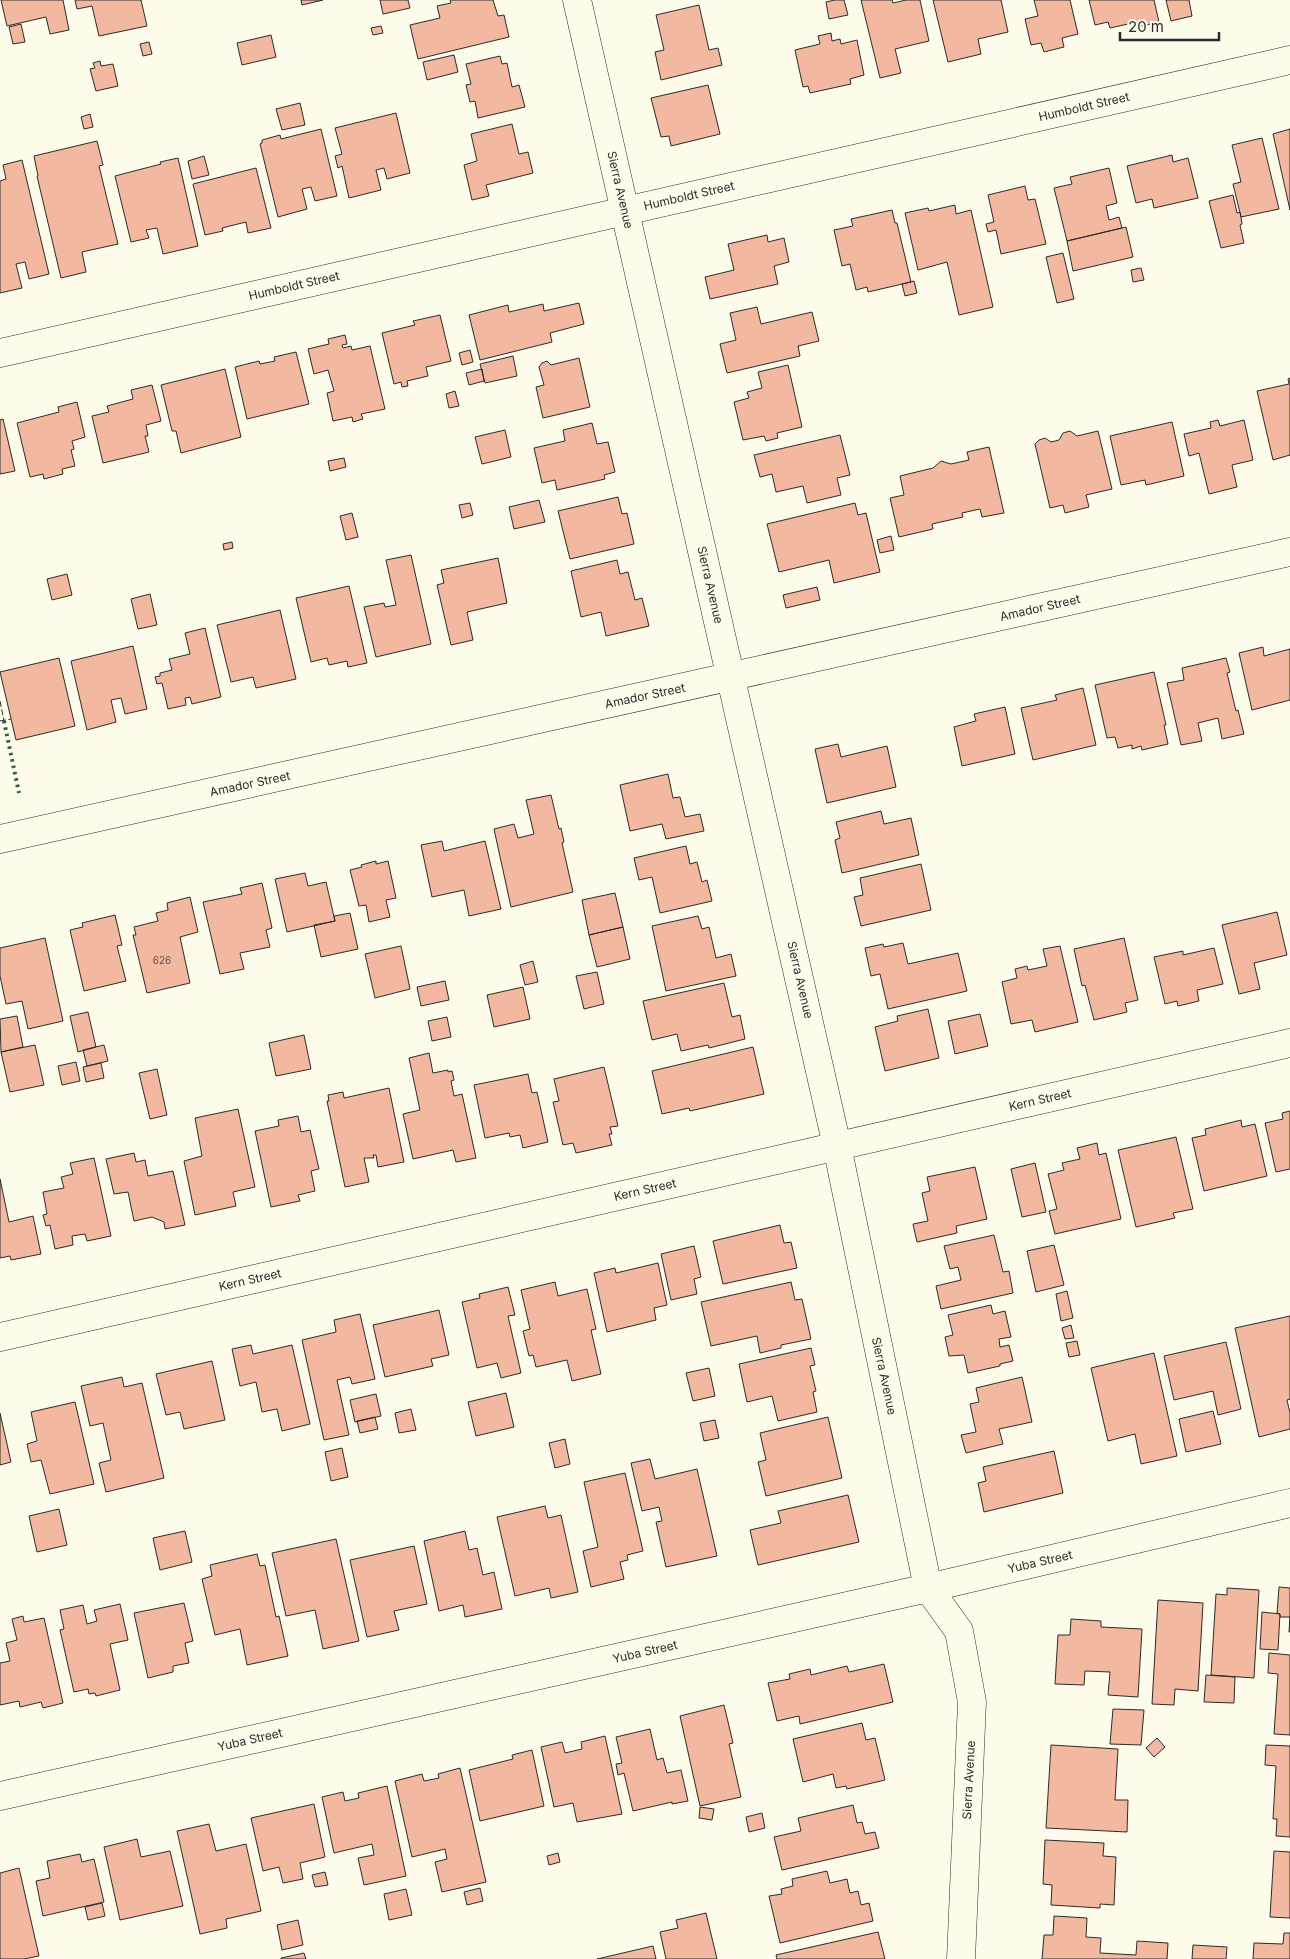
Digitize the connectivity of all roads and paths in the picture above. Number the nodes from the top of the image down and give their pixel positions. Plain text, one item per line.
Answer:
1 (577, 0) edge
2 (1290, 60) edge
3 (624, 211) junction
4 (0, 352) edge
5 (1290, 552) edge
6 (731, 677) junction
7 (0, 839) edge
8 (1290, 1043) edge
9 (837, 1146) junction
10 (0, 1337) edge
11 (1290, 1503) edge
12 (928, 1588) junction
13 (0, 1796) edge
14 (961, 1959) edge

1 - 3 street, Sierra Avenue
2 - 3 street, Humboldt Street
3 - 4 street, Humboldt Street
3 - 6 street, Sierra Avenue
5 - 6 street, Amador Street
6 - 7 street, Amador Street
6 - 9 street, Sierra Avenue
8 - 9 street, Kern Street
9 - 10 street, Kern Street
9 - 12 street, Sierra Avenue
11 - 12 street, Yuba Street
12 - 13 street, Yuba Street
12 - 14 street, Sierra Avenue

